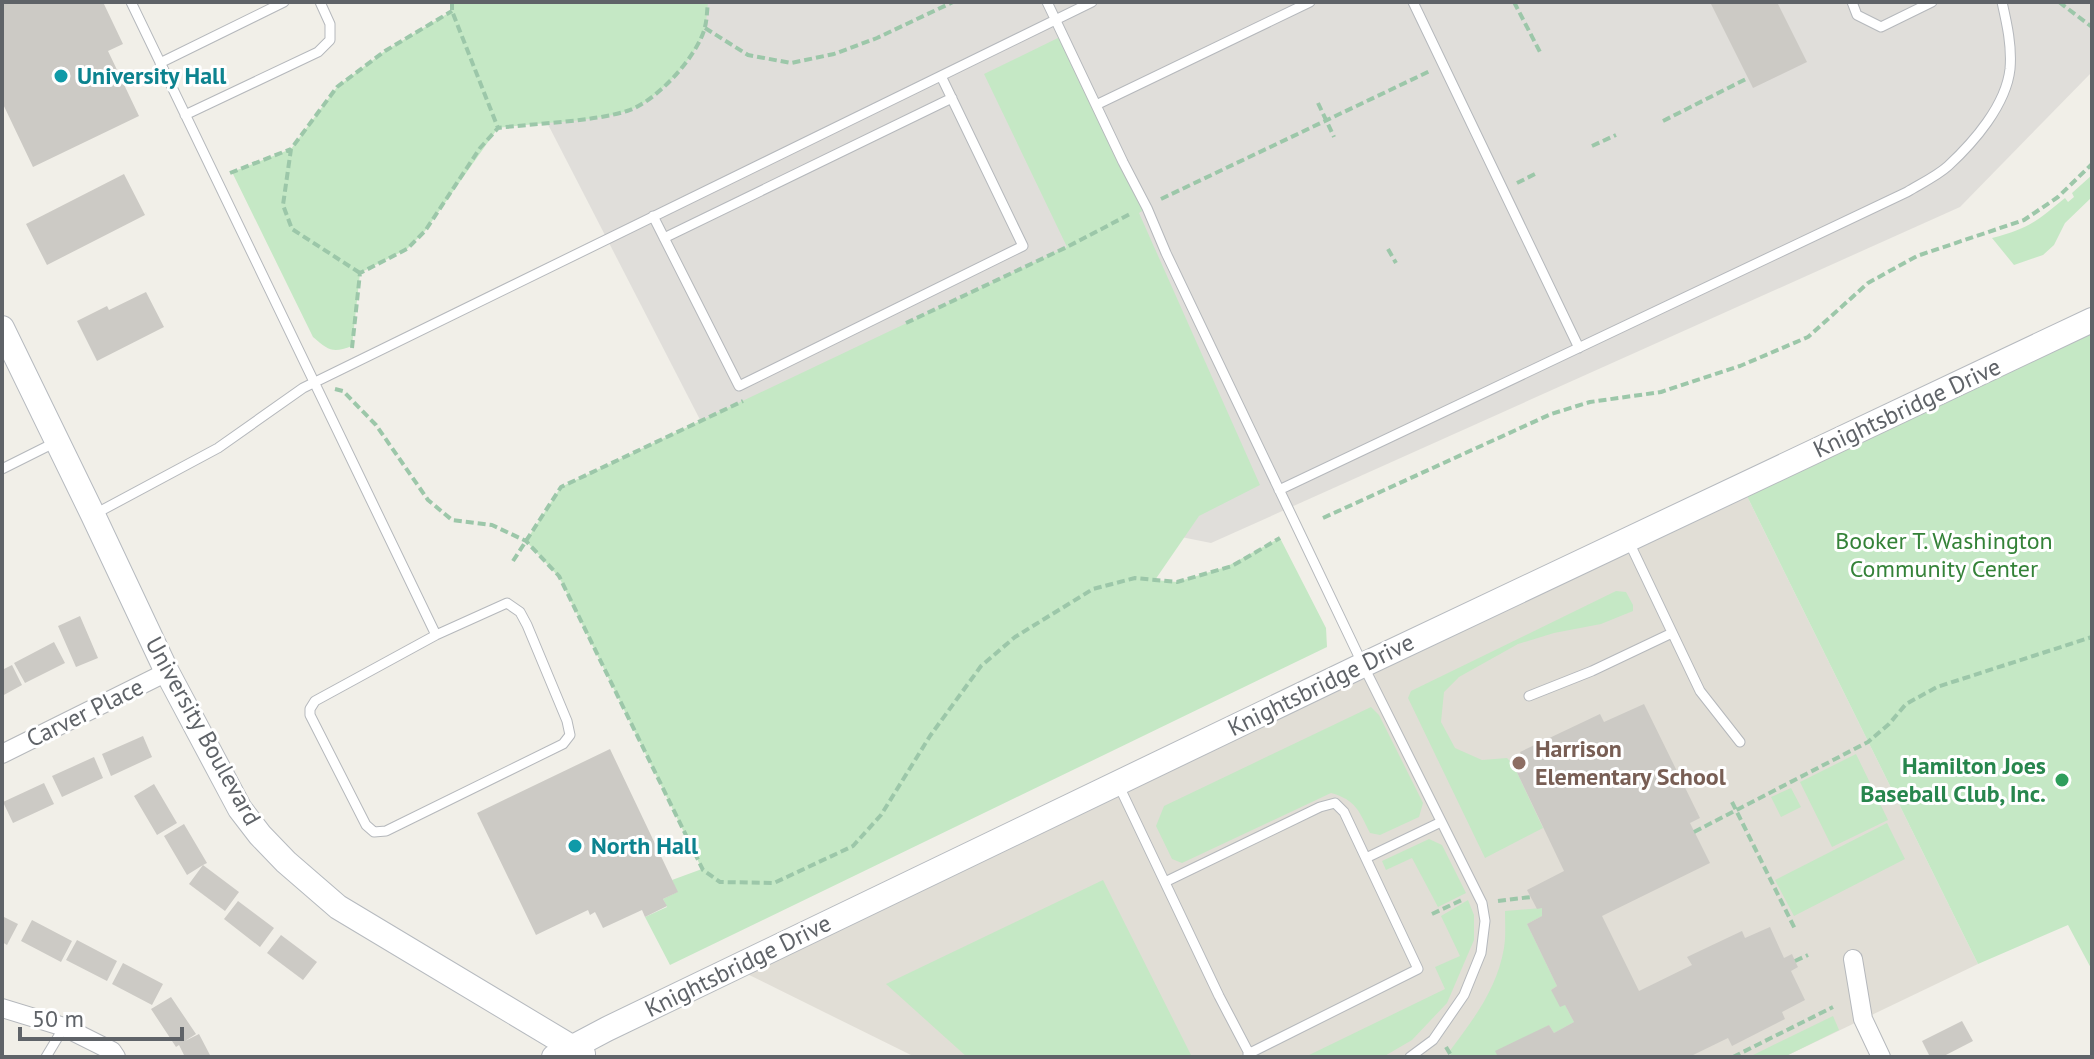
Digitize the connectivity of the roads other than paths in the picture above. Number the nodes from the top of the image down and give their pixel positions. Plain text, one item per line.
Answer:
1 (131, 2) edge
2 (284, 2) edge
3 (320, 2) edge
4 (1047, 2) edge
5 (1092, 2) edge
6 (1310, 2) edge
7 (1413, 2) edge
8 (1852, 2) edge
9 (1932, 2) edge
10 (2002, 2) edge
11 (1055, 20) junction
12 (160, 63) junction
13 (941, 76) junction
14 (952, 98) junction
15 (1096, 105) junction
16 (185, 115) junction
17 (653, 216) junction
18 (664, 238) junction
19 (2092, 320) edge
20 (2, 328) edge
21 (1579, 348) junction
22 (314, 382) junction
23 (57, 441) junction
24 (2, 469) edge
25 (1279, 490) junction
26 (93, 515) junction
27 (1628, 539) junction
28 (1672, 633) junction
29 (436, 635) junction
30 (1363, 665) junction
31 (167, 672) junction
32 (1529, 696) dead end
33 (1740, 742) dead end
34 (2, 754) edge
35 (1117, 783) junction
36 (1441, 822) junction
37 (1366, 858) junction
38 (1165, 882) junction
39 (1853, 959) dead end
40 (2, 1008) edge
41 (64, 1027) junction
42 (572, 1054) edge
43 (1250, 1055) edge
44 (46, 1057) edge
45 (116, 1057) edge
46 (1410, 1057) edge
47 (1881, 1057) edge

1 - 12 lane
2 - 12 lane
3 - 16 lane
4 - 11 lane
5 - 11 lane
6 - 15 lane
7 - 21 lane
8 - 9 lane
10 - 21 lane
11 - 13 lane
11 - 15 lane
12 - 16 lane
13 - 14 lane
13 - 17 lane
14 - 18 lane
14 - 18 lane
15 - 25 lane
16 - 22 lane
17 - 18 lane
17 - 22 lane
19 - 27 street, Knightsbridge Drive
20 - 23 street, University Boulevard
21 - 25 lane
22 - 26 lane
22 - 29 lane
23 - 24 lane
23 - 26 street, University Boulevard
25 - 30 lane
26 - 31 street, University Boulevard
27 - 28 lane
27 - 30 street, Knightsbridge Drive
28 - 32 lane
28 - 33 lane
29 - 29 lane
30 - 35 street, Knightsbridge Drive
30 - 36 lane
31 - 34 street, Carver Place
31 - 42 street, University Boulevard
35 - 38 lane
35 - 42 street, Knightsbridge Drive
36 - 37 lane
36 - 46 lane
37 - 38 lane
37 - 43 lane
38 - 43 lane
39 - 47 street
40 - 41 street
41 - 44 lane
41 - 45 street

